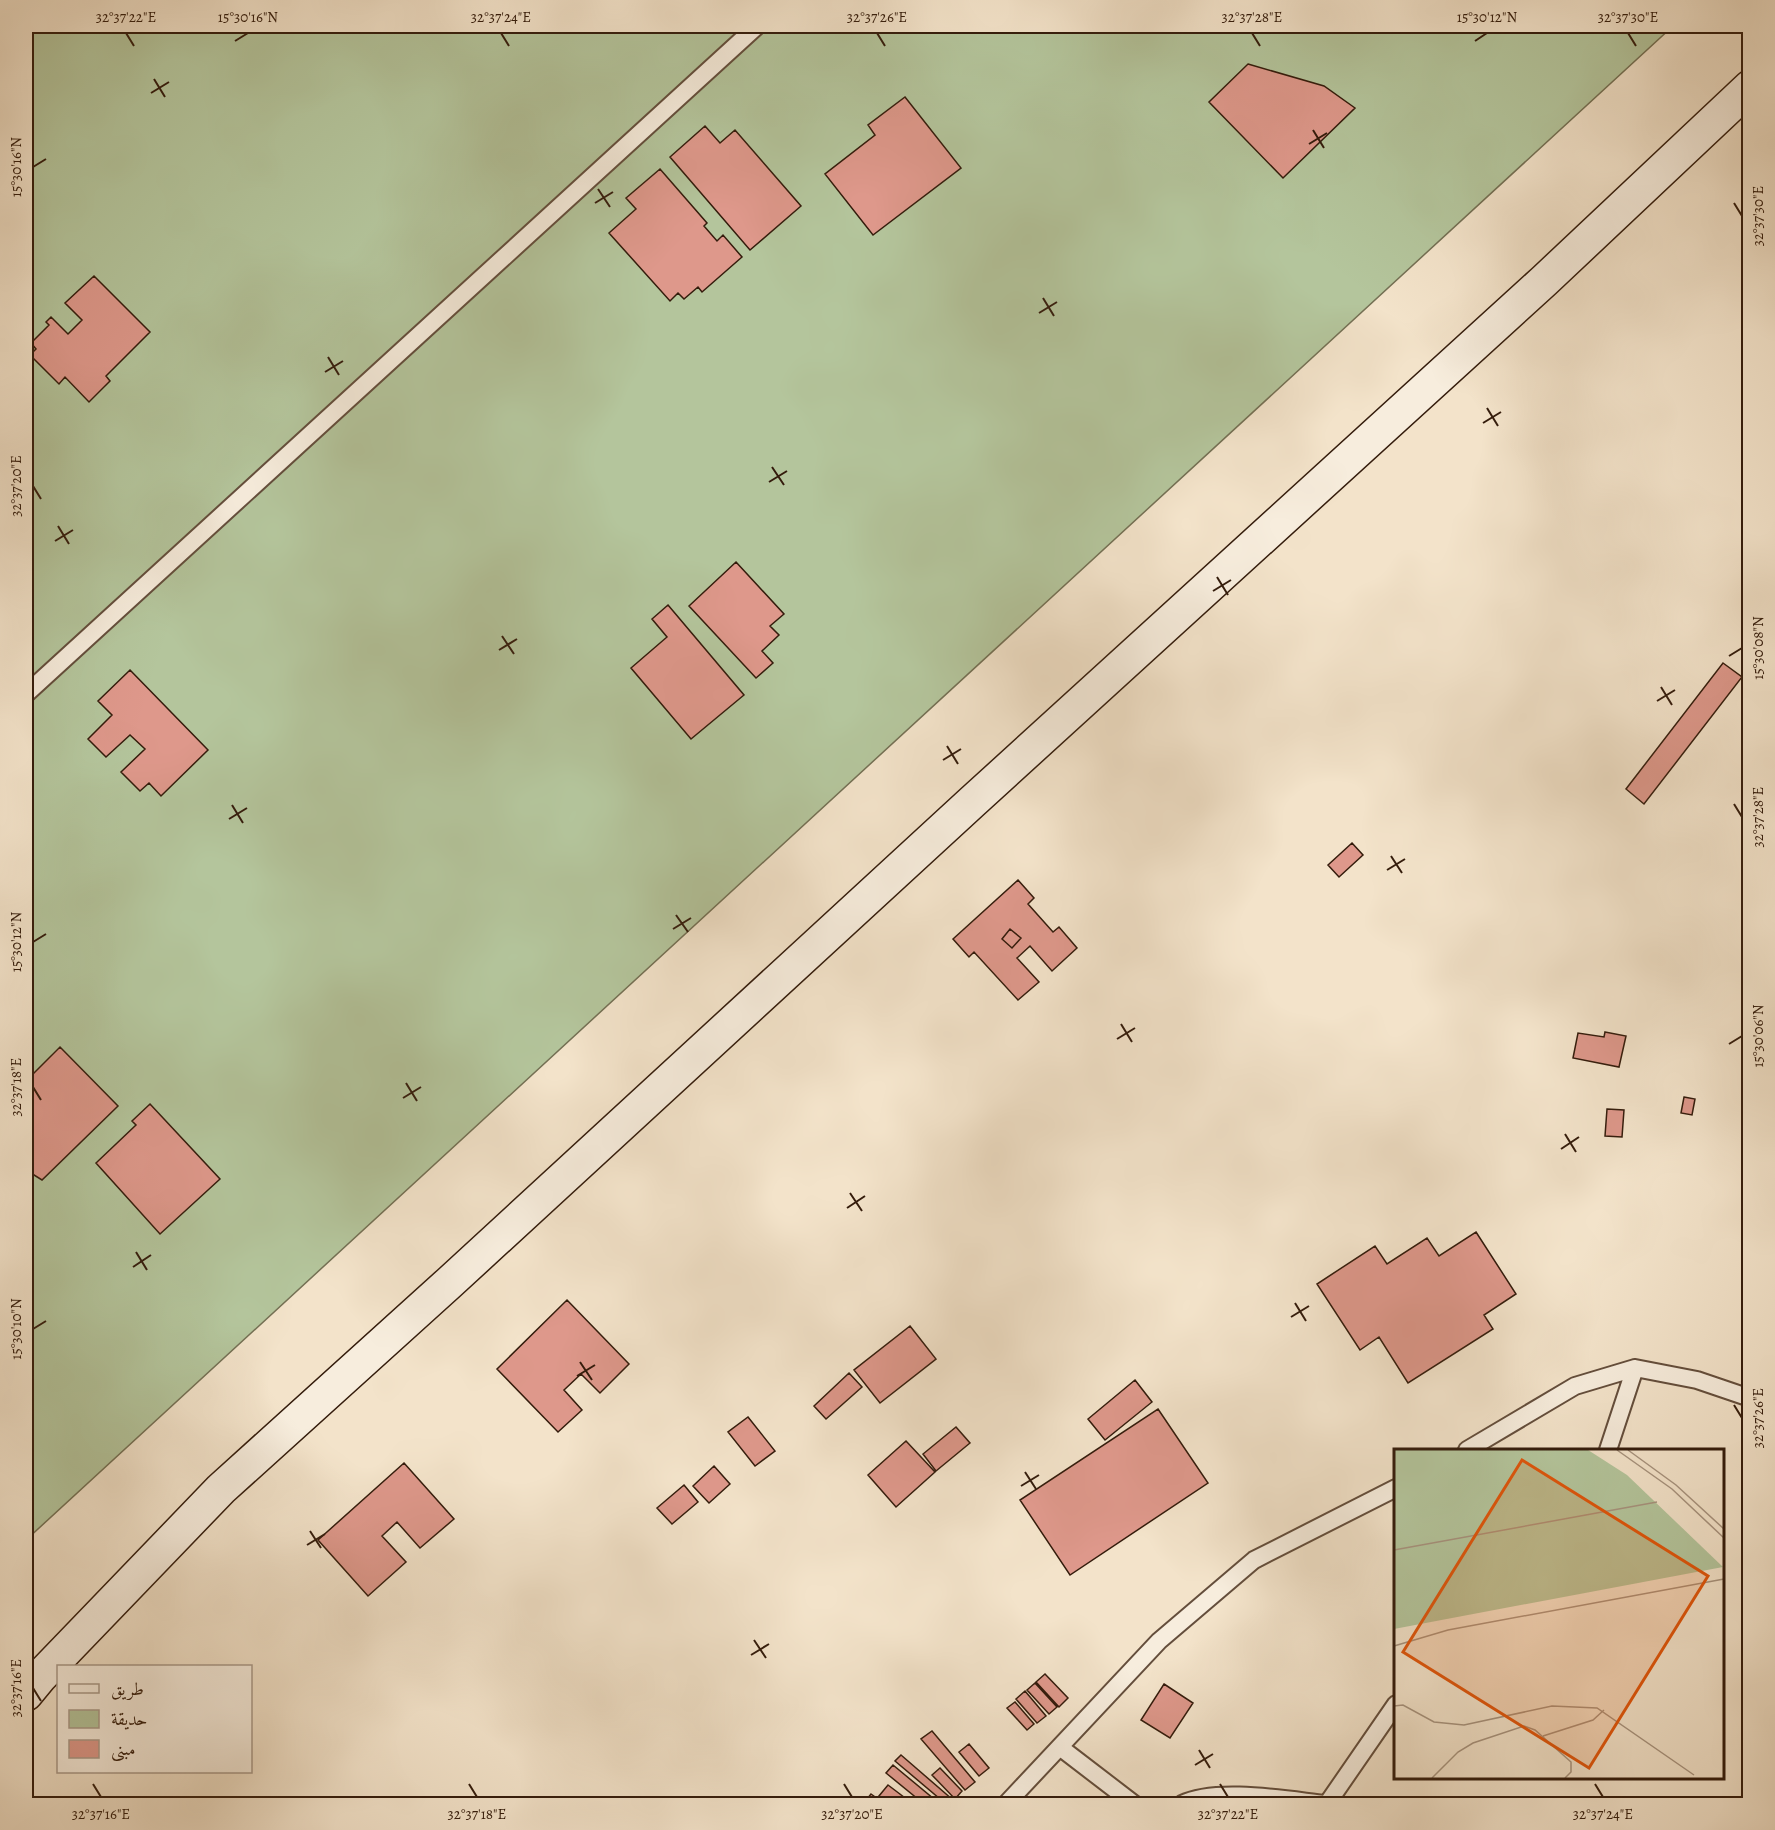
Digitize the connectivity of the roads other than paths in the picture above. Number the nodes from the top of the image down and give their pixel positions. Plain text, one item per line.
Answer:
1 (757, 26) edge
2 (1749, 87) edge
3 (26, 694) edge
4 (1635, 1368) junction
5 (1749, 1398) edge
6 (1469, 1449) edge
7 (1608, 1449) edge
8 (1394, 1489) edge
9 (26, 1694) edge
10 (1394, 1705) edge
11 (1061, 1748) junction
12 (1006, 1804) edge
13 (1134, 1804) edge
14 (1182, 1804) edge
15 (1326, 1804) edge

1 - 3 lane
2 - 9 street
4 - 5 lane
4 - 6 lane
4 - 7 lane
8 - 11 lane
10 - 15 lane
11 - 12 lane
11 - 13 lane
14 - 15 lane

